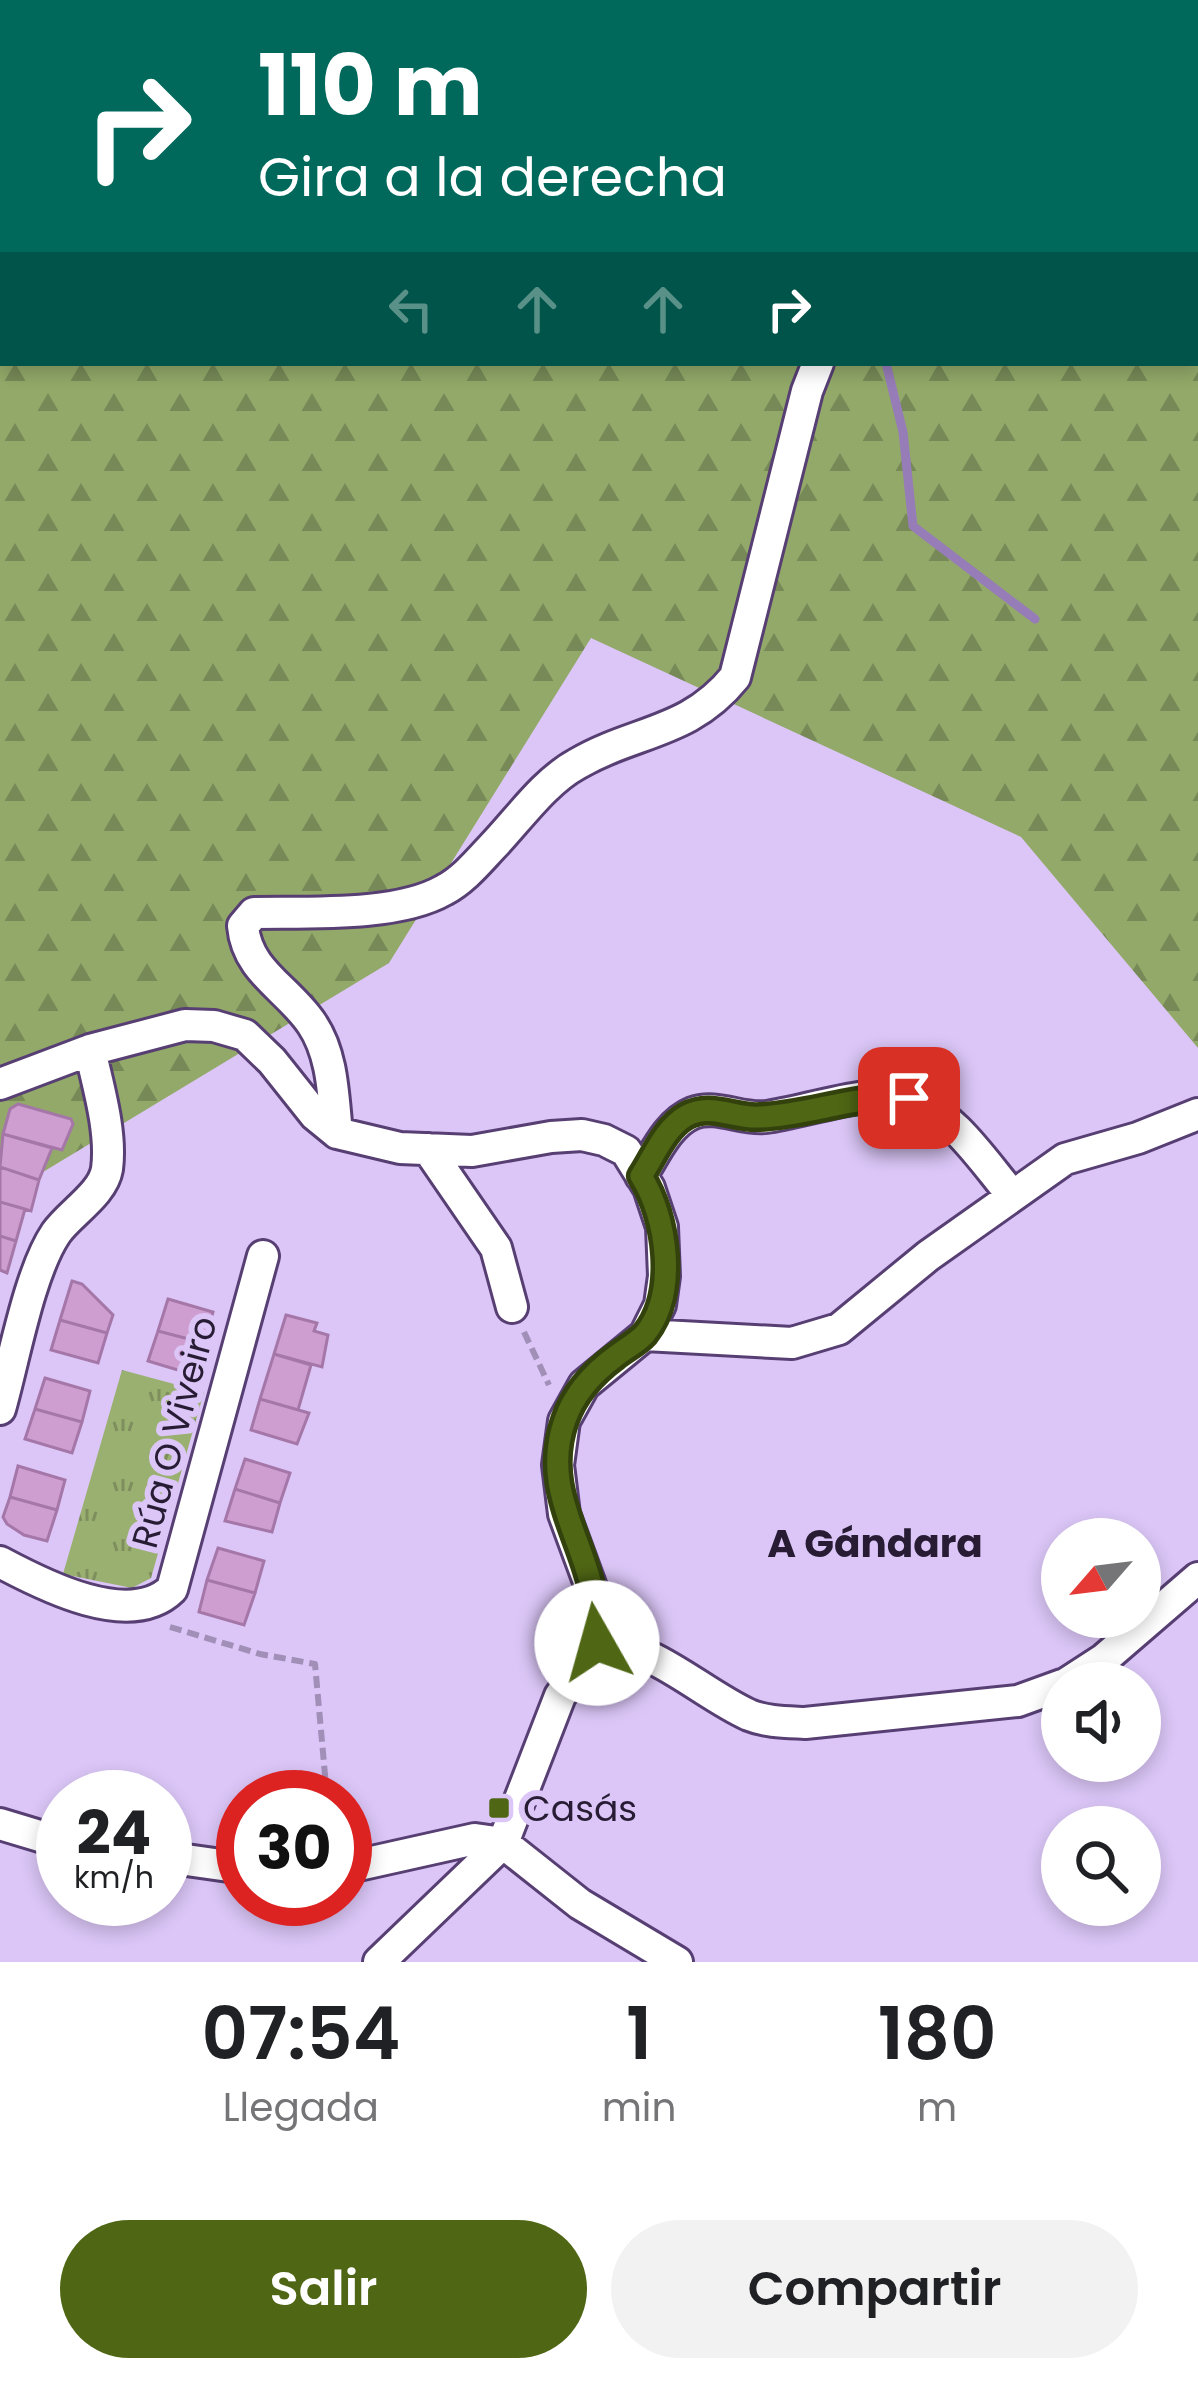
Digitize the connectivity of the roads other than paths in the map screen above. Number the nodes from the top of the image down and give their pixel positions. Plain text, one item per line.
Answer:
1 (817, 366) edge
2 (90, 1050) junction
3 (0, 1084) edge
4 (1198, 1114) edge
5 (337, 1133) junction
6 (428, 1149) junction
7 (641, 1176) junction
8 (1012, 1195) junction
9 (263, 1256) dead end
10 (512, 1307) road end
11 (645, 1335) junction
12 (0, 1409) edge
13 (0, 1562) edge
14 (1198, 1578) edge
15 (597, 1643) junction
16 (1099, 1662) edge
17 (1041, 1693) edge
18 (6, 1838) edge
19 (36, 1841) edge
20 (502, 1843) junction
21 (372, 1862) edge
22 (379, 1962) edge
23 (677, 1962) edge

1 - 5 street
2 - 3 street
2 - 5 street
2 - 12 street
4 - 8 street
5 - 6 street
6 - 7 street
6 - 10 street
7 - 8 street
7 - 11 street
8 - 11 street
9 - 13 street, Rúa O Viveiro
11 - 15 street
14 - 16 street
15 - 17 street
15 - 20 street
18 - 19 street
20 - 21 street
20 - 22 street
20 - 23 street

